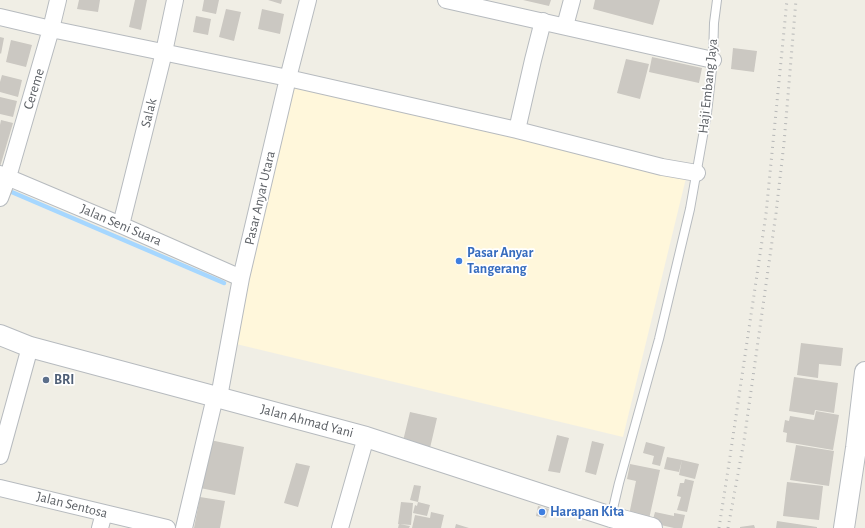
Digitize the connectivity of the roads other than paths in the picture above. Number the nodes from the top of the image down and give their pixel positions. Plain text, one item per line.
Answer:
1 (58, 0) edge
2 (175, 0) edge
3 (308, 0) edge
4 (446, 0) edge
5 (572, 0) edge
6 (717, 0) edge
7 (0, 17) edge
8 (543, 21) junction
9 (565, 26) junction
10 (51, 29) junction
11 (164, 52) junction
12 (713, 60) junction
13 (288, 78) junction
14 (517, 130) junction
15 (697, 173) junction
16 (3, 185) edge
17 (121, 225) junction
18 (240, 278) junction
19 (0, 335) edge
20 (30, 347) junction
21 (865, 372) edge
22 (217, 397) junction
23 (366, 437) junction
24 (0, 456) edge
25 (0, 488) edge
26 (102, 520) edge
27 (609, 522) edge
28 (167, 528) edge
29 (184, 528) edge
30 (340, 528) edge
31 (652, 528) edge
32 (844, 528) edge

1 - 10 street, Cereme
2 - 11 street, Salak
3 - 13 street, Pasar Anyar Utara
4 - 8 street
5 - 9 street
6 - 12 lane, Haji Embang Jaya
7 - 10 street
8 - 9 street
8 - 14 street
9 - 12 street
10 - 11 street
10 - 16 street, Cereme
11 - 13 street
11 - 17 street, Salak
12 - 15 lane, Haji Embang Jaya
13 - 14 street
13 - 18 street, Pasar Anyar Utara
14 - 15 street
15 - 27 lane, Haji Embang Jaya
16 - 17 street, Jalan Seni Suara
17 - 18 street, Jalan Seni Suara
18 - 22 street, Pasar Anyar Utara
19 - 20 street, Jalan Ahmad Yani
20 - 22 street, Jalan Ahmad Yani
20 - 24 street
21 - 32 street
22 - 23 street, Jalan Ahmad Yani
22 - 29 street, Pasar Anyar Utara
23 - 27 street, Jalan Ahmad Yani
23 - 30 street
25 - 26 street, Jalan Sentosa
26 - 28 street, Jalan Sentosa
27 - 31 street, Jalan Ahmad Yani

